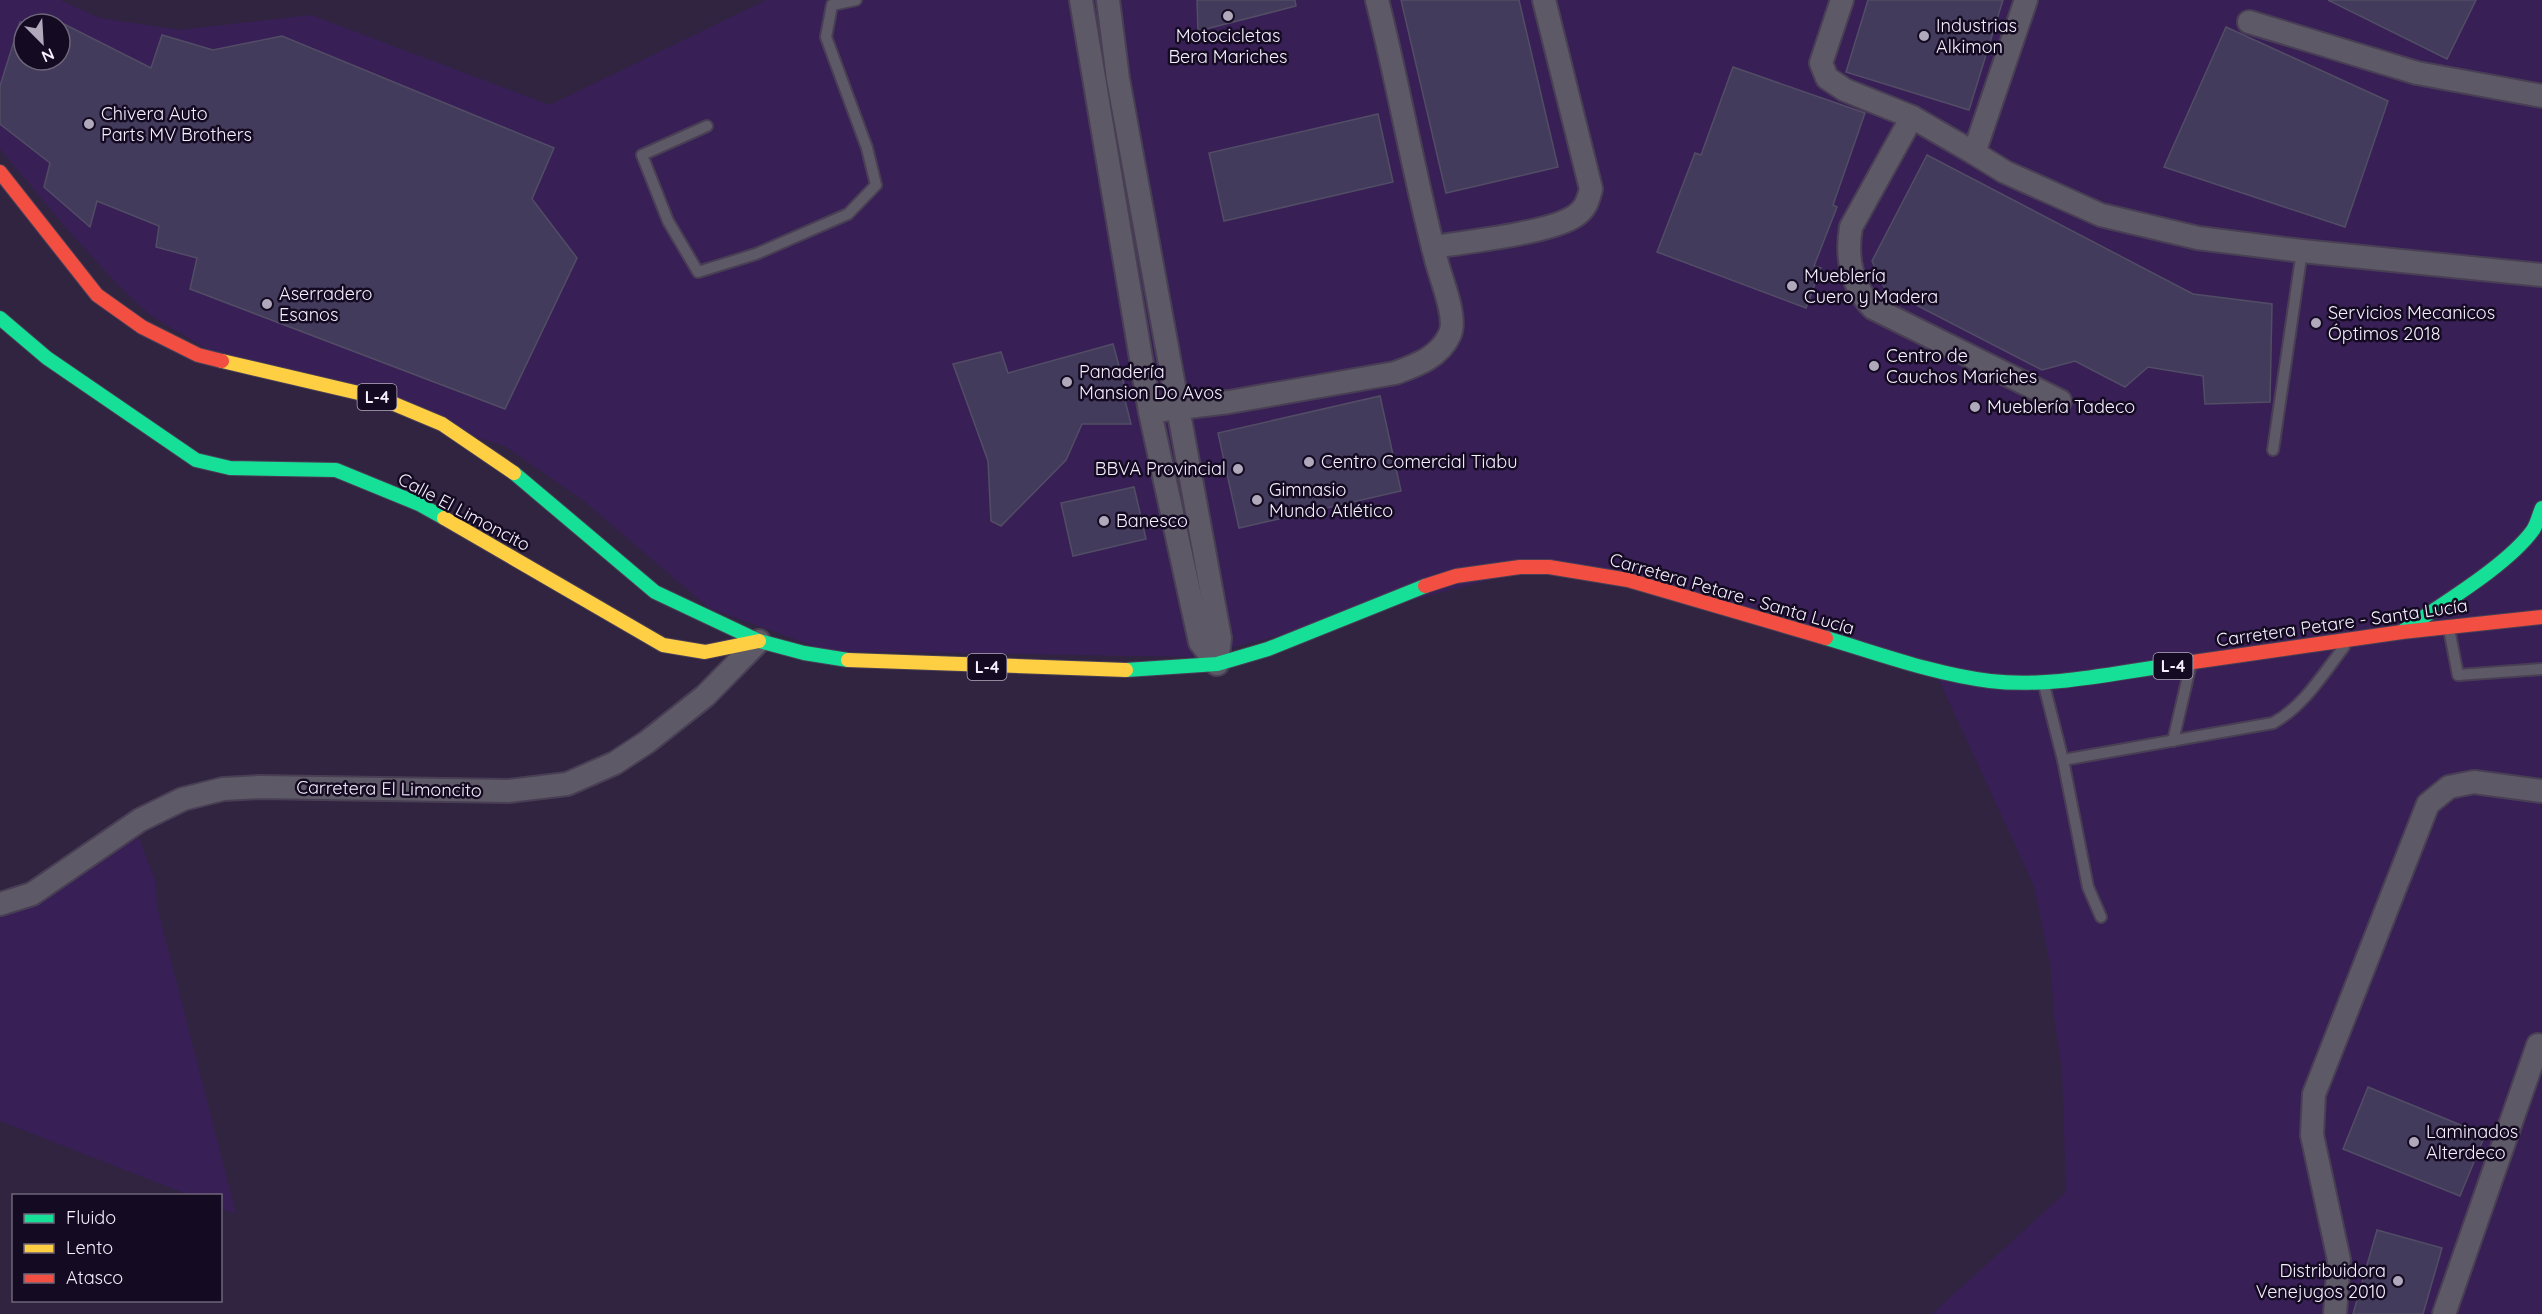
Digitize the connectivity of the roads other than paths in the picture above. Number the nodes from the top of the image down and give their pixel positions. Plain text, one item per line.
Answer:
1 (856, 0) edge
2 (1081, 0) edge
3 (1108, 0) edge
4 (1377, 0) edge
5 (1544, 0) edge
6 (1842, 0) edge
7 (2026, 0) edge
8 (2249, 22) dead end
9 (2542, 96) edge
10 (1912, 117) junction
11 (707, 126) dead end
12 (1974, 153) junction
13 (0, 172) edge
14 (1433, 248) junction
15 (2302, 252) junction
16 (2542, 274) edge
17 (0, 318) edge
18 (2060, 401) dead end
19 (1178, 409) junction
20 (1150, 412) junction
21 (2272, 450) dead end
22 (2542, 508) edge
23 (2542, 617) edge
24 (2448, 626) junction
25 (2402, 632) junction
26 (2351, 639) junction
27 (759, 641) junction
28 (2191, 663) junction
29 (1217, 664) junction
30 (2542, 669) edge
31 (2044, 682) junction
32 (2173, 741) junction
33 (2063, 760) junction
34 (2542, 791) edge
35 (0, 904) edge
36 (2101, 917) dead end
37 (2538, 1045) dead end
38 (2335, 1314) edge
39 (2444, 1314) edge

1 - 11 lane
2 - 20 street
3 - 19 street
4 - 14 street
5 - 14 street
6 - 10 street
7 - 12 street
8 - 9 street
10 - 12 street
10 - 18 street
12 - 15 street
13 - 27 main road, Carretera Petare - Santa Lucía / L-4
14 - 19 street
15 - 16 street
15 - 21 lane
17 - 27 main road, Calle El Limoncito
19 - 20 street
19 - 29 street
20 - 29 street
22 - 25 main road
23 - 24 main road, Carretera Petare - Santa Lucía / L-4
24 - 25 main road, Carretera Petare - Santa Lucía / L-4
24 - 30 lane
25 - 26 main road, Carretera Petare - Santa Lucía / L-4
26 - 28 main road, Carretera Petare - Santa Lucía / L-4
26 - 32 lane
27 - 29 main road, Carretera Petare - Santa Lucía / L-4
27 - 35 street, Carretera El Limoncito
28 - 31 main road, Carretera Petare - Santa Lucía / L-4
28 - 32 lane
29 - 31 main road, Carretera Petare - Santa Lucía / L-4
31 - 33 lane
32 - 33 lane
33 - 36 lane
34 - 38 street
37 - 39 street

